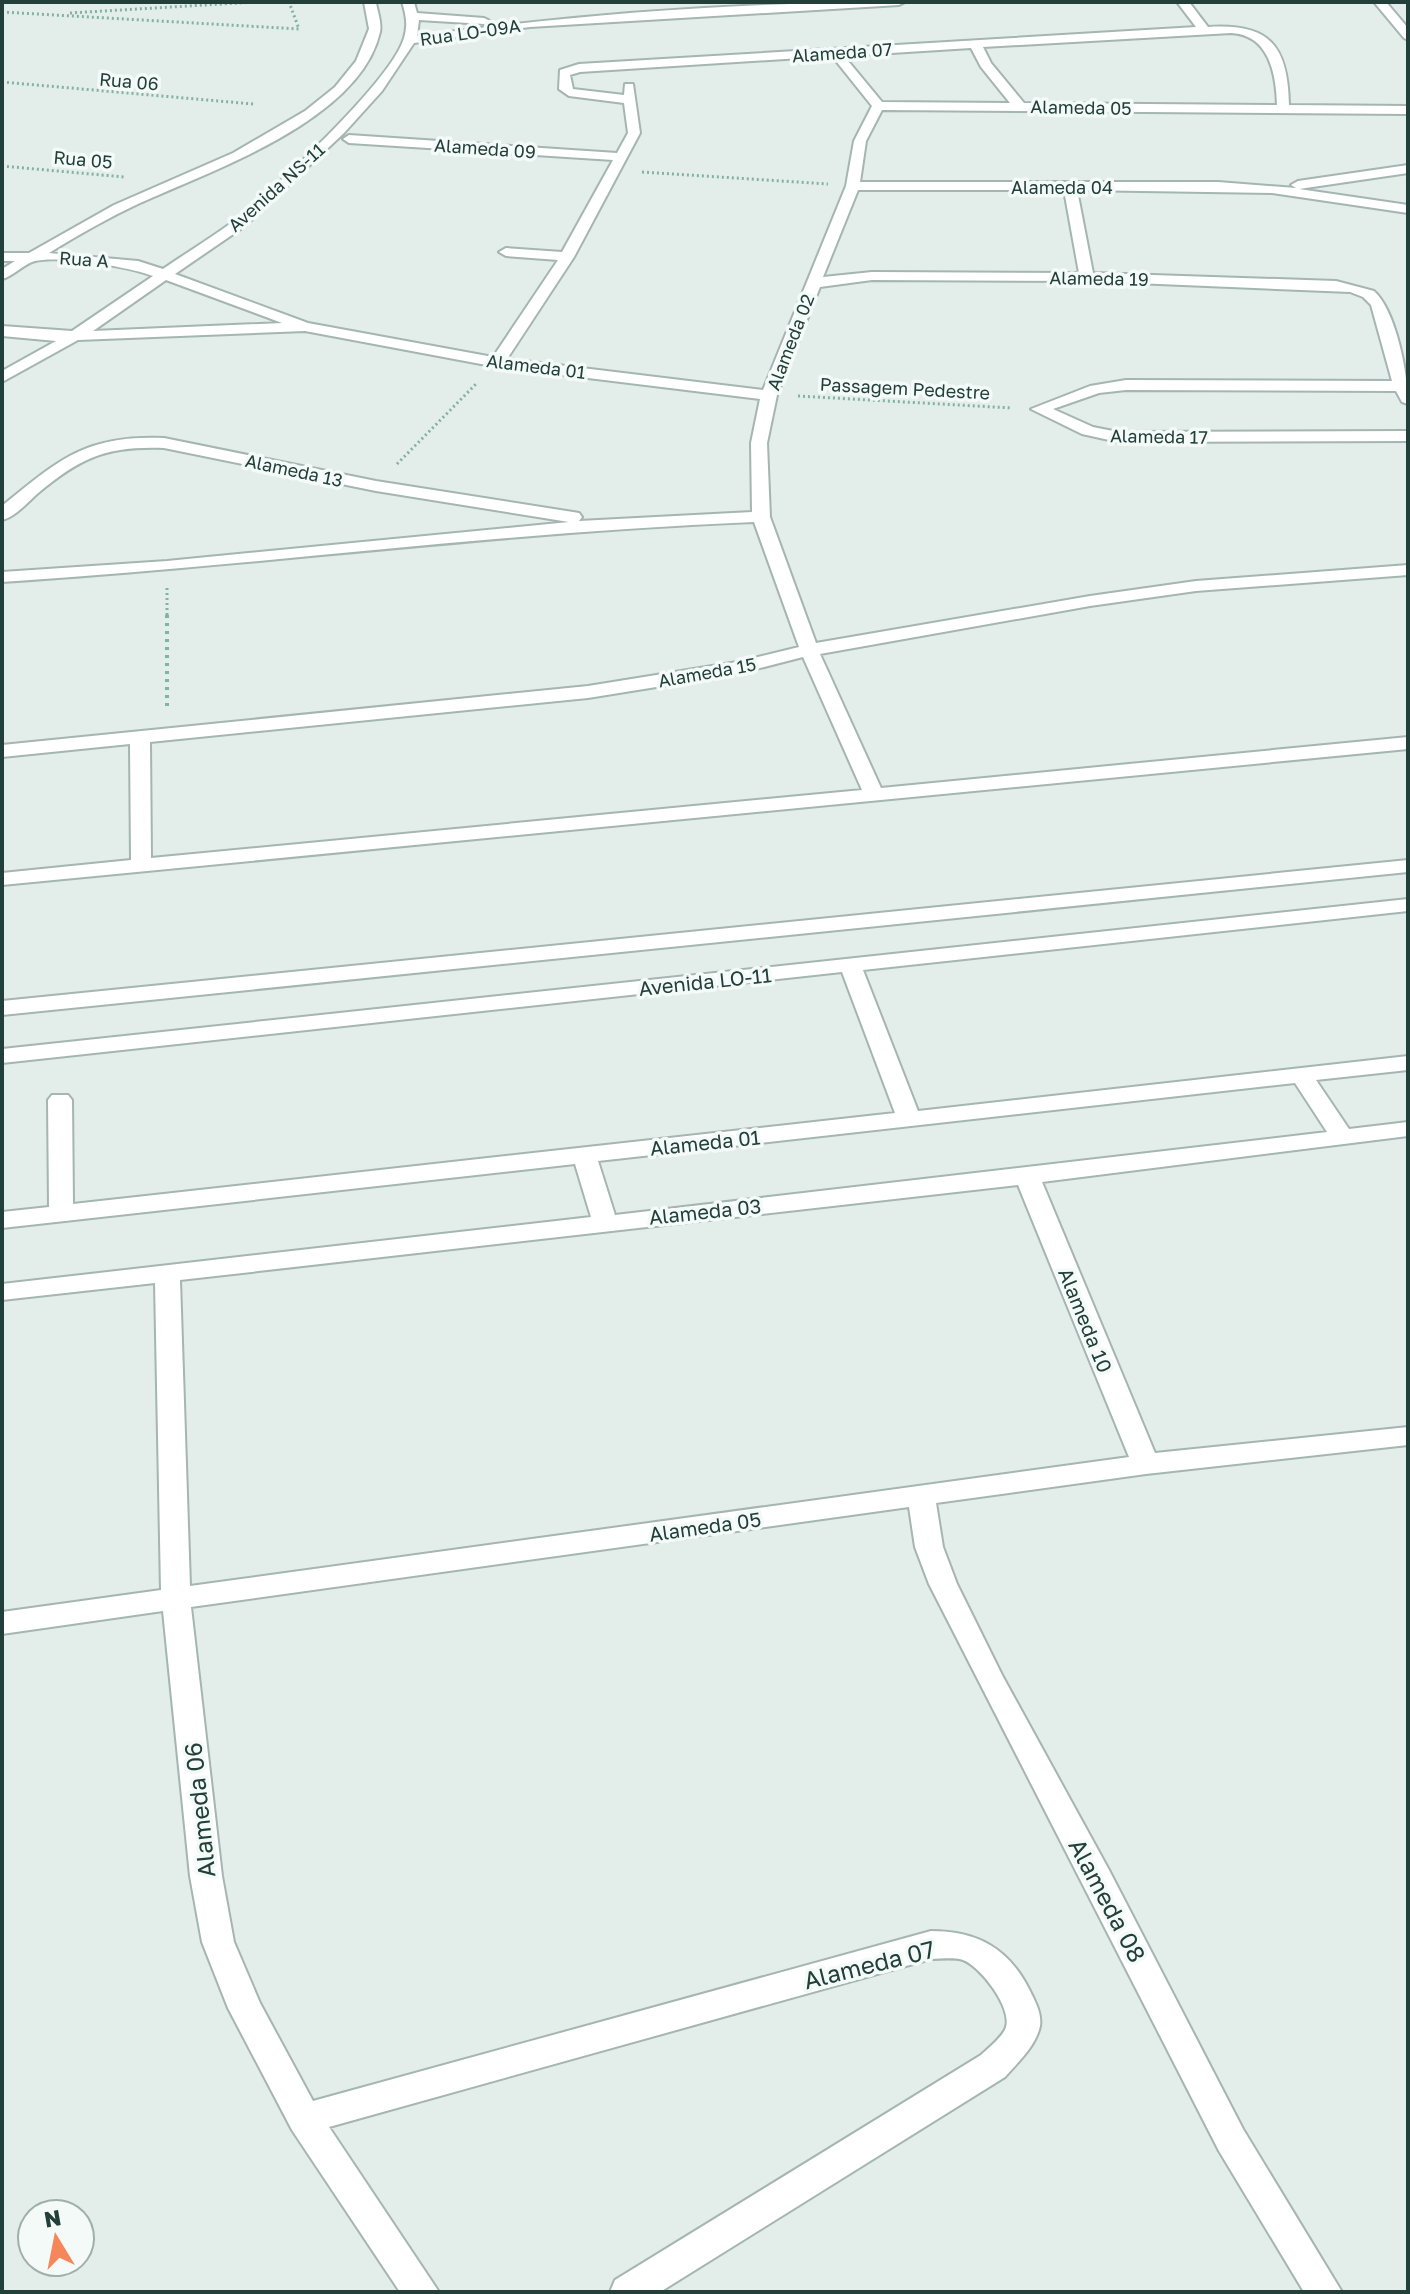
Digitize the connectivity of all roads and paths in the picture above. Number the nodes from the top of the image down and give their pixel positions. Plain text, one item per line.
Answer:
1 (256, 2) edge
2 (289, 2) edge
3 (370, 2) edge
4 (408, 2) edge
5 (899, 2) edge
6 (1183, 2) edge
7 (1380, 2) edge
8 (2, 12) edge
9 (44, 15) junction
10 (412, 16) junction
11 (530, 24) junction
12 (1204, 30) junction
13 (1408, 36) edge
14 (410, 40) junction
15 (975, 43) junction
16 (836, 53) junction
17 (628, 66) junction
18 (2, 82) edge
19 (630, 100) junction
20 (253, 104) dead end
21 (878, 106) junction
22 (1020, 107) junction
23 (1283, 110) junction
24 (1408, 110) edge
25 (349, 139) dead end
26 (621, 157) junction
27 (2, 166) edge
28 (1408, 169) edge
29 (613, 171) junction
30 (129, 178) dead end
31 (853, 186) junction
32 (1070, 188) junction
33 (1272, 189) junction
34 (1408, 209) edge
35 (506, 252) dead end
36 (2, 257) edge
37 (31, 257) junction
38 (567, 257) junction
39 (165, 274) junction
40 (2, 275) edge
41 (1087, 277) junction
42 (813, 283) junction
43 (305, 327) junction
44 (2, 331) edge
45 (75, 336) junction
46 (497, 362) junction
47 (2, 377) edge
48 (1404, 393) edge
49 (769, 395) junction
50 (1039, 409) junction
51 (1408, 436) edge
52 (376, 486) junction
53 (2, 515) edge
54 (761, 517) junction
55 (607, 523) junction
56 (167, 566) junction
57 (1408, 570) edge
58 (2, 577) edge
59 (809, 650) junction
60 (167, 735) junction
61 (140, 738) junction
62 (1408, 743) edge
63 (2, 751) edge
64 (874, 794) junction
65 (141, 865) junction
66 (1408, 866) edge
67 (2, 879) edge
68 (1408, 905) edge
69 (850, 965) junction
70 (2, 1008) edge
71 (2, 1056) edge
72 (1408, 1063) edge
73 (1301, 1075) junction
74 (60, 1100) dead end
75 (909, 1119) junction
76 (1408, 1129) edge
77 (1342, 1136) junction
78 (584, 1155) junction
79 (1027, 1176) junction
80 (61, 1213) junction
81 (2, 1220) edge
82 (605, 1222) junction
83 (167, 1272) junction
84 (2, 1292) edge
85 (1408, 1436) edge
86 (1146, 1464) junction
87 (921, 1496) junction
88 (176, 1599) junction
89 (2, 1623) edge
90 (304, 2119) junction
91 (421, 2292) edge
92 (628, 2292) edge
93 (1324, 2292) edge

1 - 9 path
2 - 9 path
3 - 37 street, Avenida NS-11
4 - 10 street, Avenida NS-11
5 - 11 street, Rua LO-09A
6 - 12 street
7 - 13 street
8 - 9 path
10 - 11 street, Rua LO-09A
10 - 14 street, Avenida NS-11
11 - 14 street, Rua LO-09A
12 - 15 street, Alameda 07
12 - 23 street, Alameda 07
14 - 39 street, Avenida NS-11
15 - 16 street, Alameda 07
15 - 22 street
16 - 17 street, Alameda 07
16 - 21 street
17 - 19 street
17 - 19 street, Alameda 07
18 - 20 path, Rua 06
19 - 26 street
21 - 22 street, Alameda 05
21 - 31 street, Alameda 02
22 - 23 street, Alameda 05
23 - 24 street, Alameda 05
25 - 26 street, Alameda 09
26 - 29 street
27 - 30 path, Rua 05
28 - 33 street
29 - 31 path
29 - 38 street
31 - 32 street, Alameda 04
31 - 42 street, Alameda 02
32 - 33 street, Alameda 04
32 - 41 street
33 - 34 street
35 - 38 street
36 - 37 street, Rua A
37 - 39 street, Rua A
37 - 40 street, Avenida NS-11
38 - 46 street
39 - 43 street, Rua A
39 - 45 street, Avenida NS-11
41 - 42 street, Alameda 19
41 - 48 street, Alameda 19
42 - 49 street, Alameda 02
43 - 45 street
43 - 46 street, Alameda 01
44 - 45 street
45 - 47 street, Avenida NS-11
46 - 49 street, Alameda 01
46 - 52 path
48 - 50 street
49 - 50 path, Passagem Pedestre
49 - 54 street, Alameda 02
50 - 51 street, Alameda 17
52 - 53 street, Alameda 13
52 - 55 street, Alameda 13
54 - 55 street, Alameda 13
54 - 59 street, Alameda 02
55 - 56 street, Alameda 13
56 - 58 street, Alameda 13
56 - 60 path
57 - 59 street, Alameda 15
59 - 60 street, Alameda 15
59 - 64 street, Alameda 02
60 - 61 street, Alameda 15
61 - 63 street, Alameda 15
61 - 65 street
62 - 64 street
64 - 65 street
65 - 67 street
66 - 70 street
68 - 69 street, Avenida LO-11
69 - 71 street, Avenida LO-11
69 - 75 street
72 - 73 street, Alameda 01
73 - 75 street, Alameda 01
73 - 77 street
74 - 80 street
75 - 78 street, Alameda 01
76 - 77 street, Alameda 03
77 - 79 street, Alameda 03
78 - 80 street, Alameda 01
78 - 82 street
79 - 82 street, Alameda 03
79 - 86 street, Alameda 10
80 - 81 street, Alameda 01
82 - 83 street, Alameda 03
83 - 84 street, Alameda 03
83 - 88 street, Alameda 06
85 - 86 street, Alameda 05
86 - 87 street, Alameda 05
87 - 88 street, Alameda 05
87 - 93 street, Alameda 08
88 - 89 street, Alameda 05
88 - 90 street, Alameda 06
90 - 91 street, Alameda 06
90 - 92 street, Alameda 07

